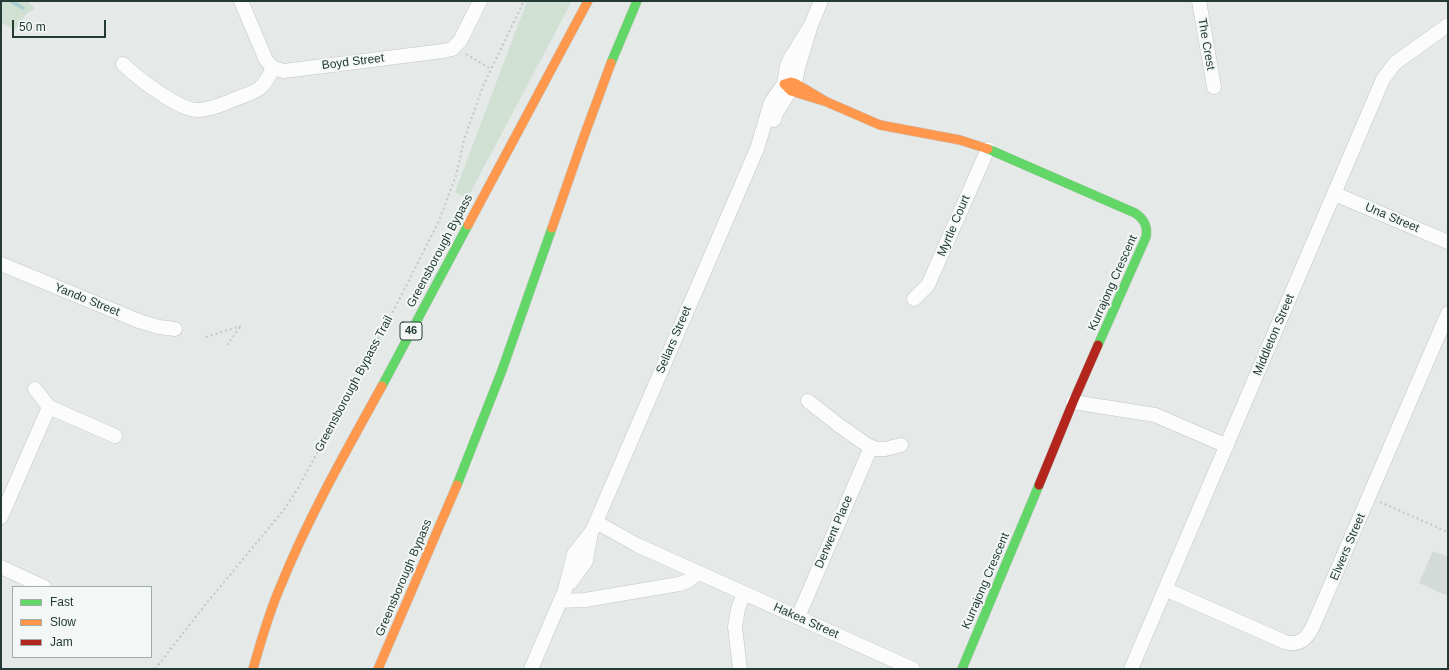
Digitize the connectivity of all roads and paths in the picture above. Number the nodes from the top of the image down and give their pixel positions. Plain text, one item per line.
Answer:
1 (241, 1) edge
2 (480, 1) edge
3 (524, 1) edge
4 (588, 1) edge
5 (637, 1) edge
6 (821, 1) edge
7 (1199, 1) edge
8 (1448, 25) edge
9 (455, 47) junction
10 (123, 64) dead end
11 (273, 68) junction
12 (491, 69) junction
13 (790, 86) junction
14 (1214, 87) dead end
15 (988, 149) junction
16 (1335, 194) junction
17 (1448, 242) edge
18 (1, 264) edge
19 (914, 299) dead end
20 (1448, 313) edge
21 (175, 329) dead end
22 (206, 337) dead end
23 (227, 345) dead end
24 (34, 389) dead end
25 (808, 401) dead end
26 (1073, 402) junction
27 (49, 407) junction
28 (116, 436) dead end
29 (901, 445) dead end
30 (1227, 446) junction
31 (871, 447) junction
32 (1380, 502) dead end
33 (1, 517) edge
34 (594, 526) junction
35 (1448, 532) edge
36 (1, 567) edge
37 (698, 572) junction
38 (42, 586) edge
39 (1165, 589) junction
40 (744, 593) junction
41 (563, 596) junction
42 (798, 617) junction
43 (155, 669) edge
44 (253, 669) edge
45 (378, 669) edge
46 (531, 669) edge
47 (740, 669) edge
48 (913, 669) edge
49 (962, 669) edge
50 (1131, 669) edge

1 - 11 street
2 - 9 street
3 - 12 path, Greensborough Bypass Trail
4 - 44 main road, Greensborough Bypass / 46
5 - 45 main road, Greensborough Bypass
6 - 13 street, Sellars Street
7 - 14 street, The Crest
8 - 16 street, Middleton Street
9 - 11 street, Boyd Street
9 - 12 path
10 - 11 street
12 - 43 path, Greensborough Bypass Trail
13 - 15 main road, Kurrajong Crescent
13 - 34 street, Sellars Street
15 - 19 street, Myrtle Court
15 - 26 main road, Kurrajong Crescent
16 - 17 street, Una Street
16 - 30 street, Middleton Street
18 - 21 street, Yando Street
20 - 39 street, Elwers Street
22 - 23 path
24 - 27 street
25 - 31 street
26 - 30 street
26 - 49 main road, Kurrajong Crescent
27 - 28 street
27 - 33 street
29 - 31 street
30 - 39 street, Middleton Street
31 - 42 street, Derwent Place
32 - 35 path
34 - 37 street, Hakea Street
34 - 41 street, Sellars Street
36 - 38 street
37 - 40 street, Hakea Street
37 - 41 street
39 - 50 street, Middleton Street
40 - 42 street, Hakea Street
40 - 47 street
41 - 46 street, Sellars Street
42 - 48 street, Hakea Street

